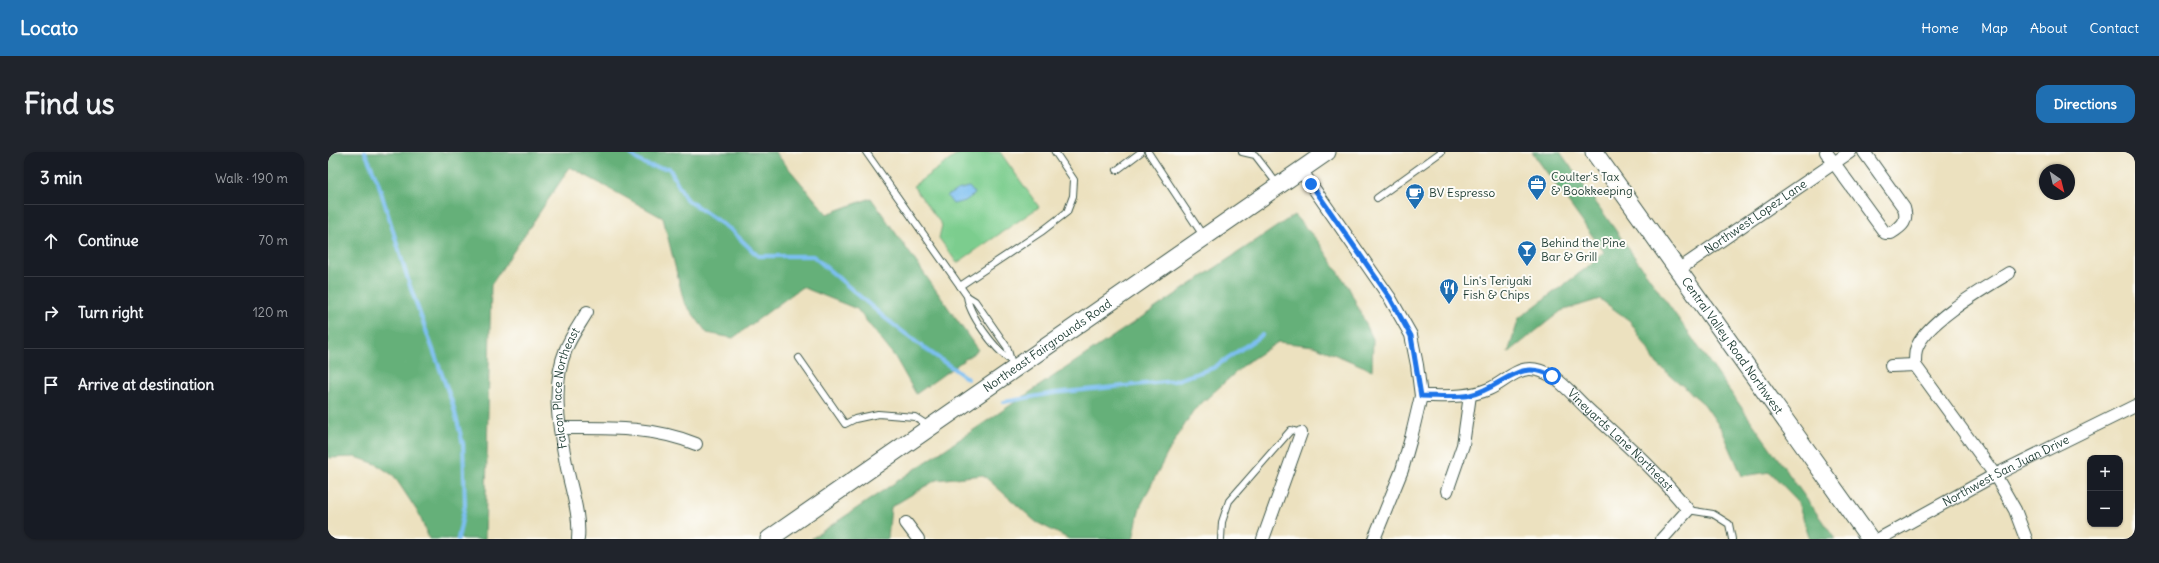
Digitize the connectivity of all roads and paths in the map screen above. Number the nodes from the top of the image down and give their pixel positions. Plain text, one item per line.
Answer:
1 (866, 152) edge
2 (1055, 152) edge
3 (1141, 152) edge
4 (1148, 152) edge
5 (1242, 152) edge
6 (1327, 152) edge
7 (1441, 152) edge
8 (1594, 152) edge
9 (1826, 152) edge
10 (1850, 152) edge
11 (1864, 152) edge
12 (1257, 154) edge
13 (1834, 163) junction
14 (1118, 170) dead end
15 (1301, 170) junction
16 (1279, 186) junction
17 (1377, 198) dead end
18 (1205, 238) junction
19 (1678, 270) junction
20 (2009, 273) dead end
21 (960, 286) junction
22 (587, 312) dead end
23 (799, 358) dead end
24 (1012, 365) junction
25 (1915, 365) junction
26 (1891, 366) dead end
27 (1470, 395) junction
28 (1421, 396) junction
29 (2135, 406) edge
30 (931, 427) junction
31 (560, 428) junction
32 (1301, 433) joint
33 (696, 444) dead end
34 (1995, 475) junction
35 (1446, 491) dead end
36 (1688, 510) junction
37 (906, 523) dead end
38 (578, 539) edge
39 (768, 539) edge
40 (918, 539) edge
41 (1221, 539) edge
42 (1263, 539) edge
43 (1374, 539) edge
44 (1662, 539) edge
45 (1732, 539) edge
46 (1870, 539) edge
47 (1879, 539) edge
48 (2026, 539) edge

1 - 21 lane
2 - 21 lane
3 - 14 lane
4 - 18 lane
5 - 12 lane
6 - 15 main road, Northeast Fairgrounds Road
7 - 17 lane
8 - 19 main road, Central Valley Road Northwest
9 - 13 street
10 - 13 street, Northwest Lopez Lane
11 - 13 street
12 - 16 lane
13 - 19 street, Northwest Lopez Lane
15 - 16 main road, Northeast Fairgrounds Road
15 - 28 street
16 - 18 main road, Northeast Fairgrounds Road
18 - 24 main road, Northeast Fairgrounds Road
19 - 46 main road, Central Valley Road Northwest
20 - 25 street
21 - 24 lane
22 - 31 street, Falcon Place Northeast
23 - 30 lane
24 - 30 main road, Northeast Fairgrounds Road
25 - 26 street
25 - 34 street
27 - 28 street, Vineyards Lane Northeast
27 - 35 street
27 - 36 street, Vineyards Lane Northeast
28 - 43 street
29 - 34 street, Northwest San Juan Drive
30 - 39 main road, Northeast Fairgrounds Road
31 - 33 street
31 - 38 street, Falcon Place Northeast
32 - 41 lane
32 - 42 street
34 - 47 street, Northwest San Juan Drive
34 - 48 street
36 - 44 street
36 - 45 lane
37 - 40 street

